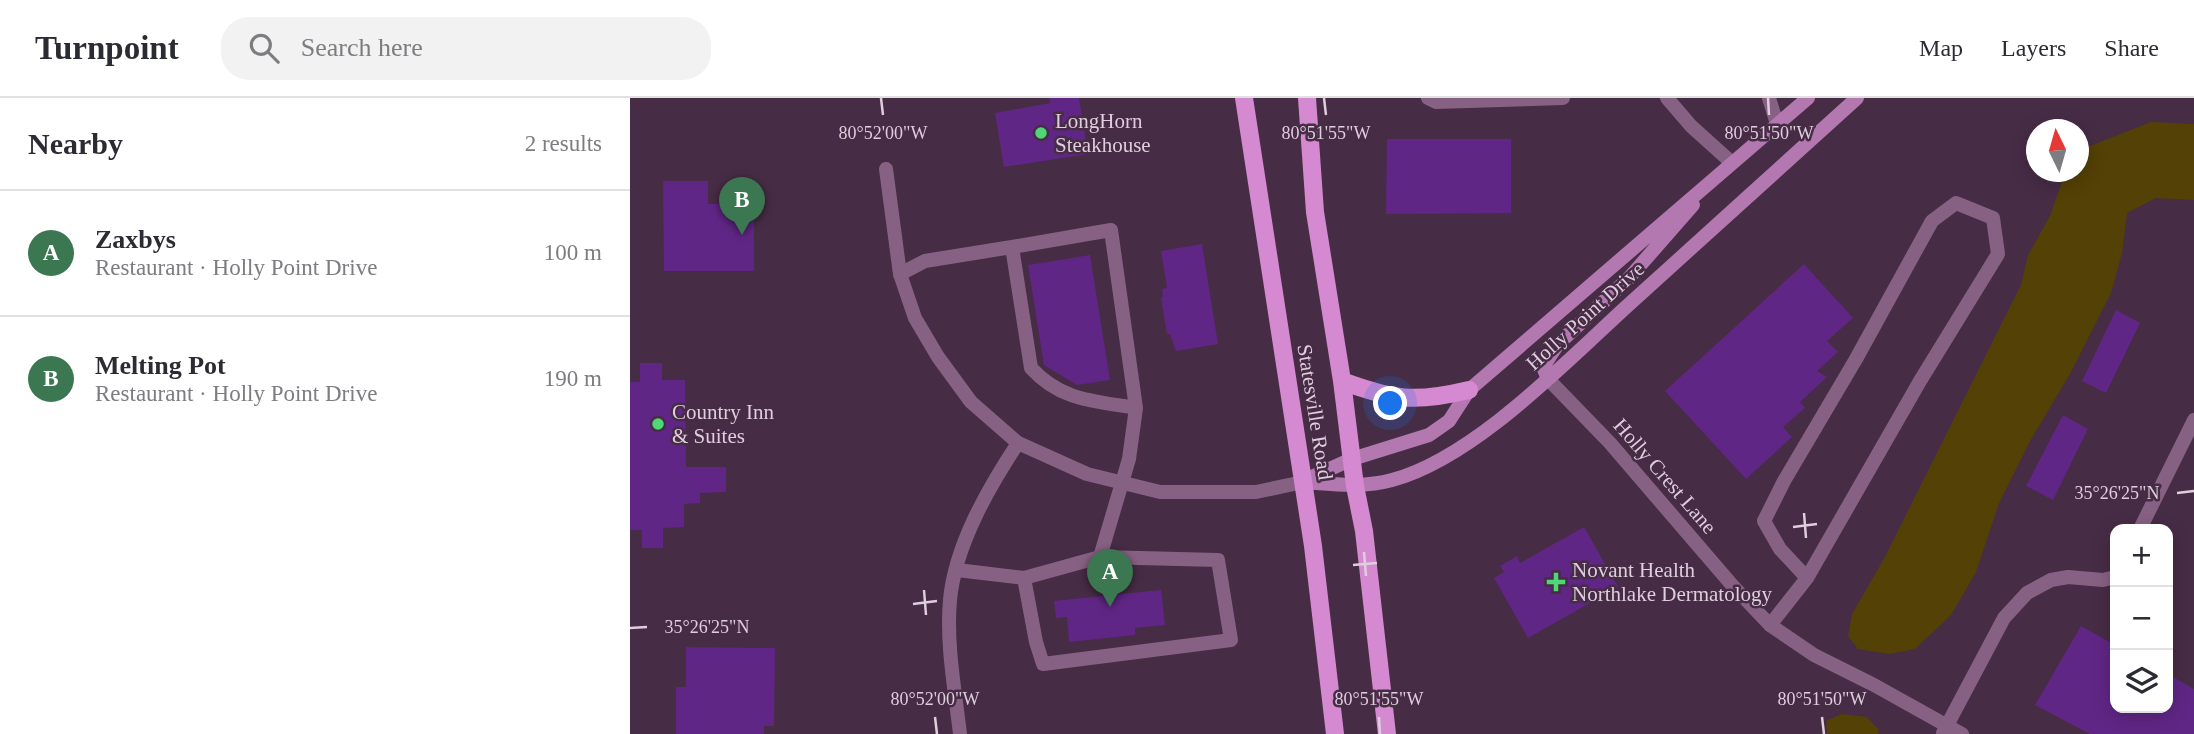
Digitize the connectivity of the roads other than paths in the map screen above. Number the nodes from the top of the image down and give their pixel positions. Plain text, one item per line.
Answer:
1 (1244, 98) edge
2 (1307, 98) edge
3 (1428, 98) edge
4 (1563, 98) edge
5 (1667, 98) edge
6 (1769, 98) edge
7 (1808, 98) edge
8 (1857, 98) edge
9 (1777, 124) junction
10 (1731, 162) junction
11 (886, 169) dead end
12 (1012, 247) junction
13 (900, 274) junction
14 (1548, 379) junction
15 (1342, 381) junction
16 (1469, 390) junction
17 (1136, 408) junction
18 (2194, 420) edge
19 (1018, 443) junction
20 (1352, 459) junction
21 (1303, 482) junction
22 (1122, 484) junction
23 (1356, 486) junction
24 (2142, 524) edge
25 (1100, 557) junction
26 (957, 570) junction
27 (1024, 578) junction
28 (1807, 578) junction
29 (2110, 578) edge
30 (1770, 625) junction
31 (1944, 730) edge
32 (960, 734) edge
33 (1335, 734) edge
34 (1387, 734) edge
35 (1962, 734) edge

1 - 21 main road, Statesville Road
2 - 15 main road, Statesville Road
3 - 4 street
5 - 10 street
6 - 9 street
7 - 9 main road, Holly Point Drive
8 - 14 main road, Holly Point Drive
9 - 10 main road, Holly Point Drive
10 - 14 main road
10 - 16 main road, Holly Point Drive
11 - 13 street, Holly Point Drive
12 - 13 street
12 - 17 street
12 - 17 street
13 - 19 street, Holly Point Drive
14 - 23 main road, Holly Point Drive
14 - 30 street, Holly Crest Lane
15 - 16 main road
15 - 20 main road, Statesville Road
16 - 20 main road, Holly Point Drive
17 - 22 street
18 - 24 street
19 - 22 street, Holly Point Drive
19 - 26 street
20 - 21 main road, Holly Point Drive
20 - 23 main road, Statesville Road
21 - 22 street, Holly Point Drive
21 - 23 main road, Holly Point Drive
21 - 33 main road, Statesville Road
22 - 25 street
23 - 34 main road, Statesville Road
25 - 27 street
25 - 27 street
26 - 27 street
26 - 32 street
28 - 28 street
28 - 30 street
29 - 31 street
30 - 31 street, Holly Crest Lane
31 - 35 street, Holly Crest Lane

